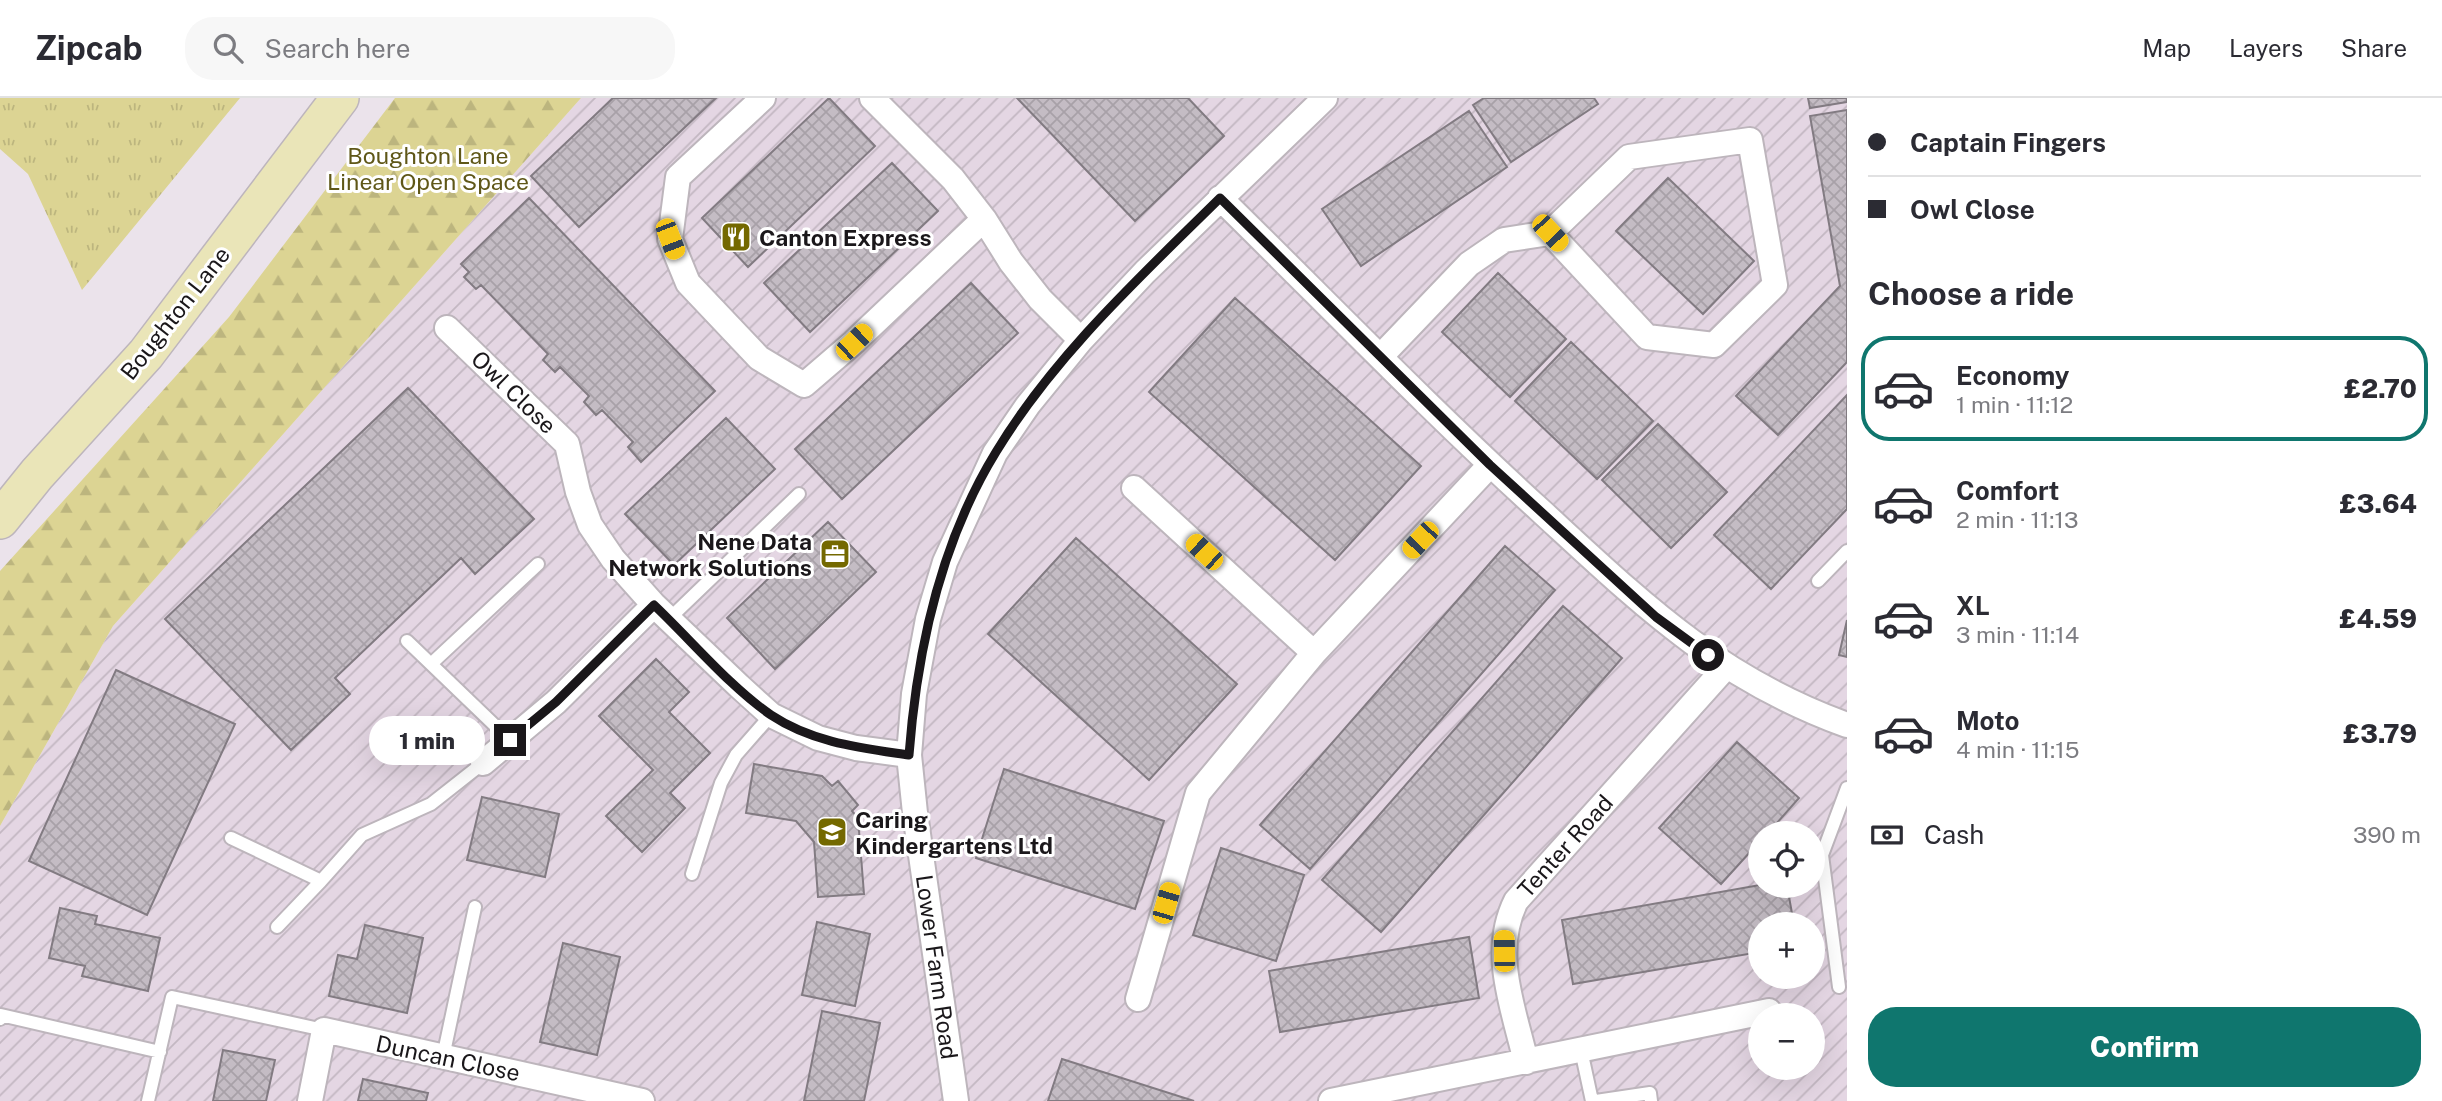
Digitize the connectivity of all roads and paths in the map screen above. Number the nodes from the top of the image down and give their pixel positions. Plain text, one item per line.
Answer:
1 (340, 98) edge
2 (763, 98) edge
3 (872, 98) edge
4 (1325, 98) edge
5 (1220, 198) junction
6 (984, 219) junction
7 (1550, 233) junction
8 (447, 328) dead end
9 (1081, 340) junction
10 (1381, 356) junction
11 (1490, 465) junction
12 (1133, 488) dead end
13 (799, 494) dead end
14 (0, 520) edge
15 (1847, 551) edge
16 (538, 564) dead end
17 (1818, 582) dead end
18 (662, 612) junction
19 (407, 641) dead end
20 (1314, 653) junction
21 (431, 664) junction
22 (1725, 668) junction
23 (771, 715) junction
24 (1847, 725) edge
25 (510, 740) junction
26 (909, 755) junction
27 (483, 763) joint
28 (1847, 788) edge
29 (231, 838) dead end
30 (692, 874) dead end
31 (321, 881) junction
32 (475, 907) dead end
33 (276, 926) dead end
34 (1839, 987) dead end
35 (1138, 999) dead end
36 (1748, 1015) edge
37 (0, 1019) edge
38 (324, 1030) junction
39 (1581, 1050) junction
40 (160, 1052) junction
41 (443, 1057) junction
42 (1526, 1062) junction
43 (577, 1094) edge
44 (148, 1101) edge
45 (310, 1101) edge
46 (642, 1101) edge
47 (956, 1101) edge
48 (1331, 1101) edge
49 (1594, 1101) edge
50 (1651, 1101) edge

1 - 14 street, Boughton Lane
2 - 6 street
3 - 6 street
4 - 5 street, Lower Farm Road
5 - 9 street, Lower Farm Road
5 - 10 street
6 - 9 street
7 - 7 street
7 - 10 street
8 - 18 street, Owl Close
9 - 26 street, Lower Farm Road
10 - 11 street
11 - 20 street
11 - 22 street
12 - 20 street
13 - 18 lane
15 - 17 lane
16 - 21 lane
18 - 23 street, Owl Close
18 - 25 street
19 - 21 lane
20 - 35 street
21 - 25 lane
22 - 24 street
22 - 42 street, Tenter Road
23 - 26 street, Owl Close
23 - 30 lane
25 - 27 street
26 - 47 street, Lower Farm Road
27 - 31 lane
28 - 34 lane
29 - 31 lane
31 - 33 lane
32 - 41 lane
36 - 39 street
37 - 40 lane
38 - 40 lane
38 - 41 street, Duncan Close
38 - 45 street
39 - 42 street
39 - 49 lane
40 - 44 lane
41 - 43 street, Duncan Close
42 - 48 street
43 - 46 street, Duncan Close
49 - 50 lane

